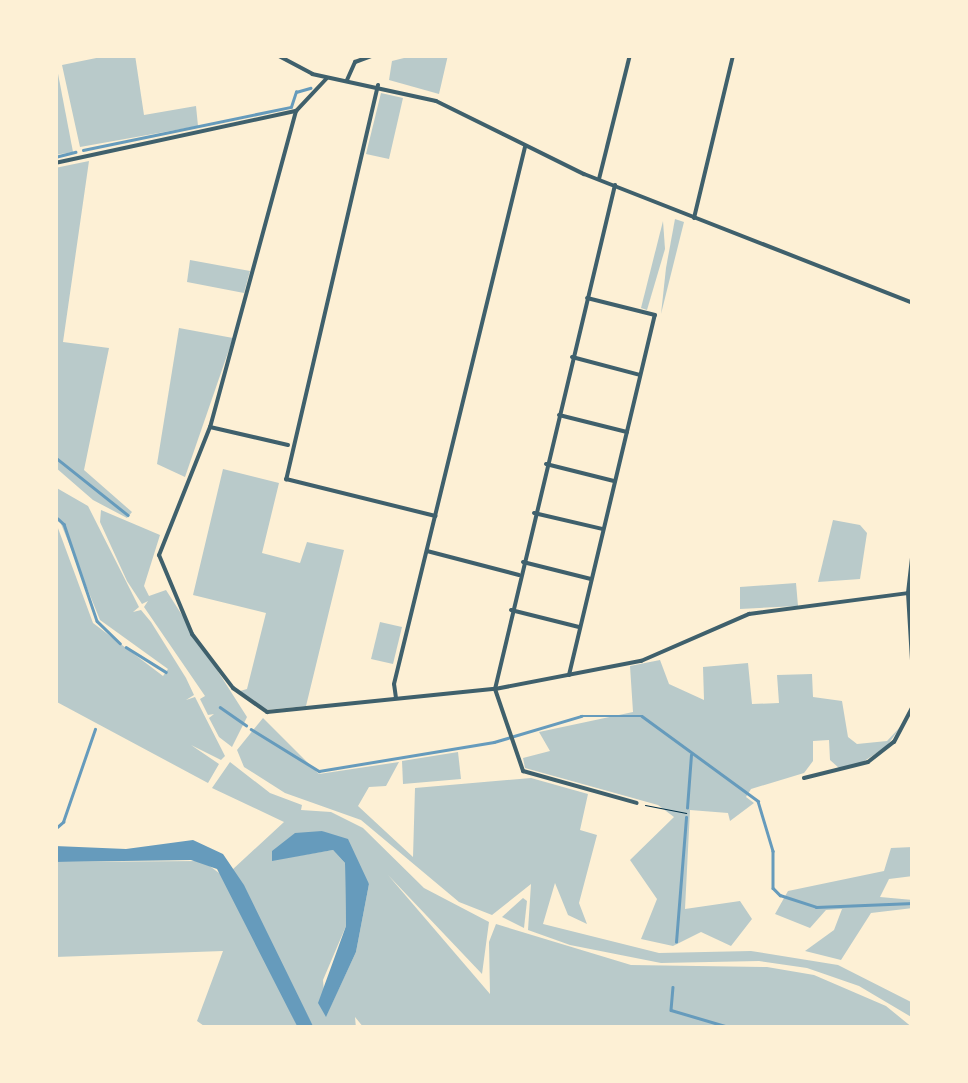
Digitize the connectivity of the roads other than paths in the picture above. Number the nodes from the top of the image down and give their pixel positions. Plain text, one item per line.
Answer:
1 (276, 55) edge
2 (374, 55) edge
3 (630, 55) edge
4 (733, 55) edge
5 (327, 78) junction
6 (347, 80) junction
7 (378, 85) junction
8 (296, 110) junction
9 (525, 146) junction
10 (55, 162) edge
11 (599, 179) junction
12 (615, 185) junction
13 (694, 218) junction
14 (587, 298) junction
15 (913, 303) edge
16 (572, 358) junction
17 (640, 375) junction
18 (559, 415) junction
19 (210, 426) junction
20 (627, 432) junction
21 (291, 446) junction
22 (546, 464) junction
23 (615, 481) junction
24 (534, 513) junction
25 (435, 516) junction
26 (603, 530) junction
27 (913, 549) edge
28 (427, 551) junction
29 (523, 562) junction
30 (520, 575) junction
31 (590, 579) junction
32 (908, 593) junction
33 (511, 610) junction
34 (579, 627) junction
35 (569, 675) junction
36 (913, 676) edge
37 (495, 689) junction
38 (396, 698) junction
39 (913, 706) edge
40 (804, 778) dead end
41 (637, 803) road end

1 - 5 street
2 - 6 street
3 - 11 street
4 - 13 street
5 - 6 street
5 - 8 street
6 - 7 street
7 - 9 street
7 - 21 street
8 - 10 street
8 - 19 street
9 - 11 street
9 - 25 street
11 - 12 street
12 - 13 street
12 - 14 street
13 - 15 street
14 - 16 street
14 - 17 street
16 - 17 street
16 - 18 street
17 - 20 street
18 - 20 street
18 - 22 street
19 - 21 street
19 - 38 street
20 - 23 street
21 - 25 street
22 - 23 street
22 - 24 street
23 - 26 street
24 - 26 street
24 - 29 street
25 - 28 street
26 - 31 street
27 - 32 street
28 - 30 street
28 - 38 street
29 - 30 street
29 - 31 street
30 - 33 street
31 - 34 street
32 - 35 street
32 - 36 street
33 - 34 street
33 - 37 street
34 - 35 street
35 - 37 street
37 - 38 street
37 - 41 street
39 - 40 street

